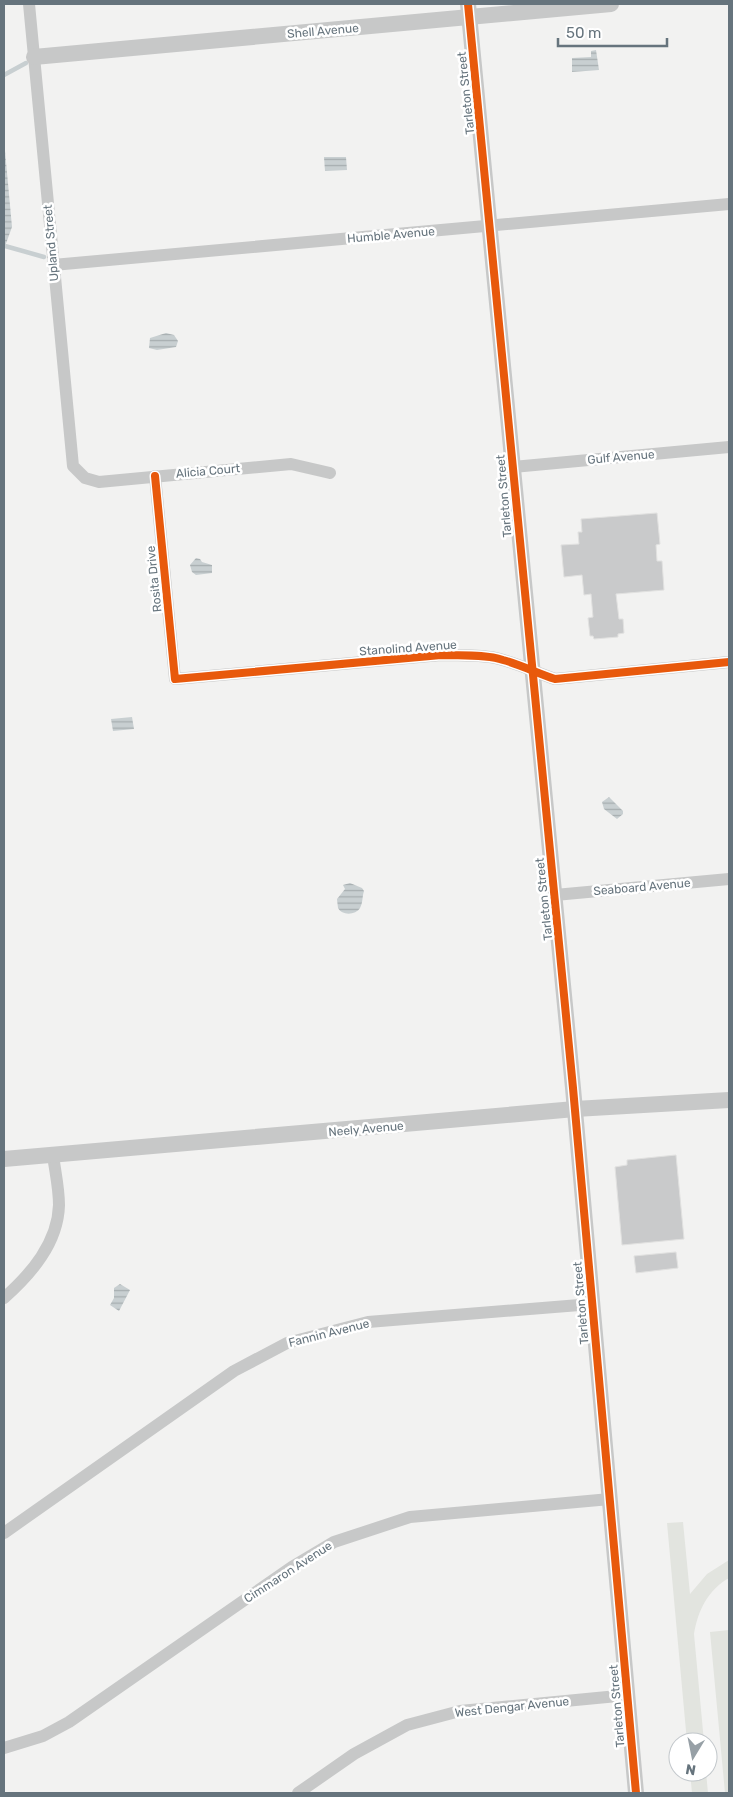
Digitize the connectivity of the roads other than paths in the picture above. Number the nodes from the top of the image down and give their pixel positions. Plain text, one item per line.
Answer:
1 (29, 4) edge
2 (612, 4) edge
3 (469, 10) edge
4 (34, 57) junction
5 (729, 204) edge
6 (490, 226) junction
7 (53, 265) junction
8 (729, 447) edge
9 (513, 467) junction
10 (330, 473) dead end
11 (156, 476) junction
12 (85, 478) joint
13 (729, 662) edge
14 (532, 672) junction
15 (175, 679) joint
16 (729, 879) edge
17 (555, 895) junction
18 (729, 1100) edge
19 (575, 1109) junction
20 (53, 1155) junction
21 (4, 1159) edge
22 (4, 1298) edge
23 (592, 1304) junction
24 (610, 1499) junction
25 (4, 1533) edge
26 (628, 1695) junction
27 (4, 1748) edge
28 (298, 1793) edge
29 (636, 1793) edge

1 - 4 street, Upland Street
2 - 3 street, Shell Avenue
3 - 4 street, Shell Avenue
3 - 6 street, Tarleton Street
4 - 7 street, Upland Street
5 - 6 street, Humble Avenue
6 - 7 street, Humble Avenue
6 - 9 street, Tarleton Street
7 - 12 street, Upland Street
8 - 9 street, Gulf Avenue
9 - 14 street, Tarleton Street
10 - 11 street, Alicia Court
11 - 12 street, Alicia Court
11 - 15 street, Rosita Drive
13 - 14 street, Stanolind Avenue
14 - 15 street, Stanolind Avenue
14 - 17 street, Tarleton Street
16 - 17 street, Seaboard Avenue
17 - 19 street, Tarleton Street
18 - 19 street, Neely Avenue
19 - 20 street, Neely Avenue
19 - 23 street, Tarleton Street
20 - 21 street, Neely Avenue
20 - 22 street
23 - 24 street, Tarleton Street
23 - 25 street, Fannin Avenue
24 - 26 street, Tarleton Street
24 - 27 street, Cimmaron Avenue
26 - 28 street, West Dengar Avenue
26 - 29 street, Tarleton Street

